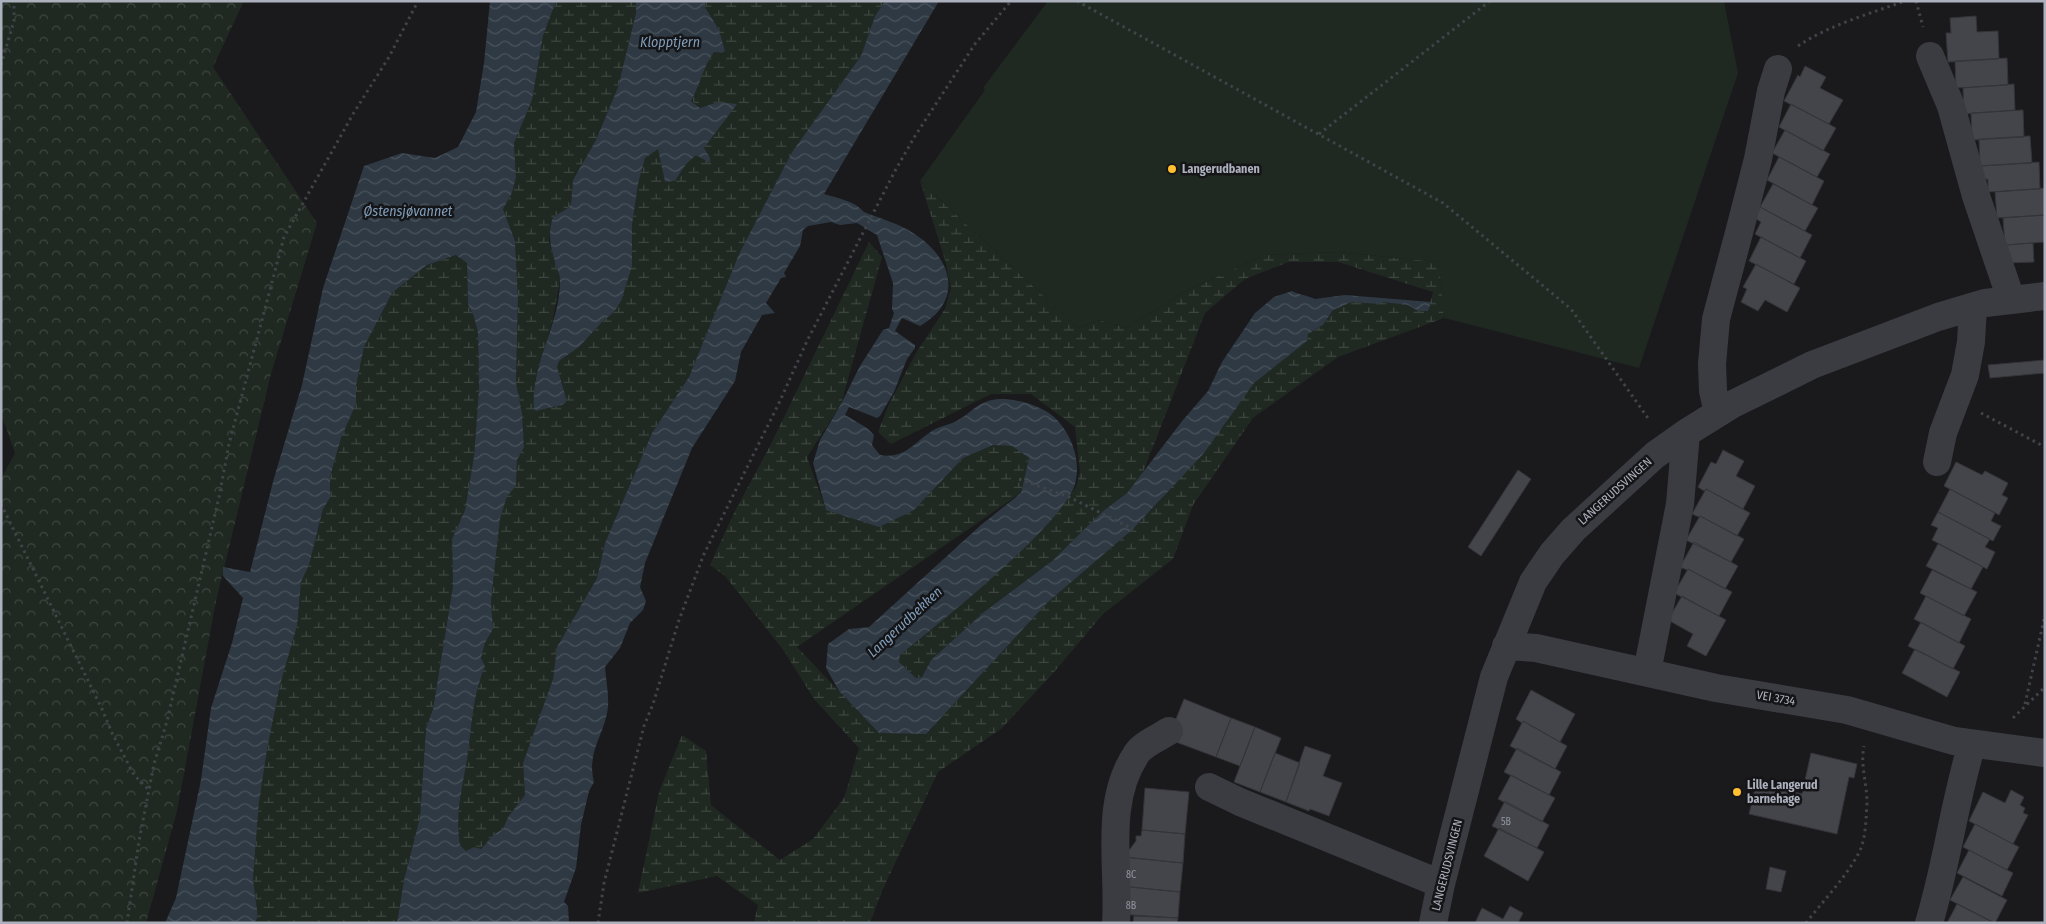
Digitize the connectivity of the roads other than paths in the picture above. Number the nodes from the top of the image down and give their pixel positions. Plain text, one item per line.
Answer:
1 (1930, 56) dead end
2 (1778, 69) road end
3 (2045, 296) edge
4 (2011, 299) junction
5 (1973, 307) junction
6 (1718, 412) junction
7 (1676, 440) junction
8 (1937, 462) dead end
9 (1506, 646) junction
10 (1647, 672) junction
11 (1169, 732) dead end
12 (1972, 744) junction
13 (2045, 753) edge
14 (1209, 787) dead end
15 (1441, 884) junction
16 (1116, 923) edge
17 (1433, 923) edge
18 (1929, 923) edge

1 - 4 street
2 - 6 street
3 - 4 street, LANGERUDSVINGEN
4 - 5 street, LANGERUDSVINGEN
5 - 6 street, LANGERUDSVINGEN
5 - 8 street
6 - 7 street, LANGERUDSVINGEN
7 - 9 street, LANGERUDSVINGEN
7 - 10 street
9 - 10 street, VEI 3734
9 - 15 street, LANGERUDSVINGEN
10 - 12 street, VEI 3734
11 - 16 street
12 - 13 street, VEI 3734
12 - 18 street
14 - 15 street
15 - 17 street, LANGERUDSVINGEN

